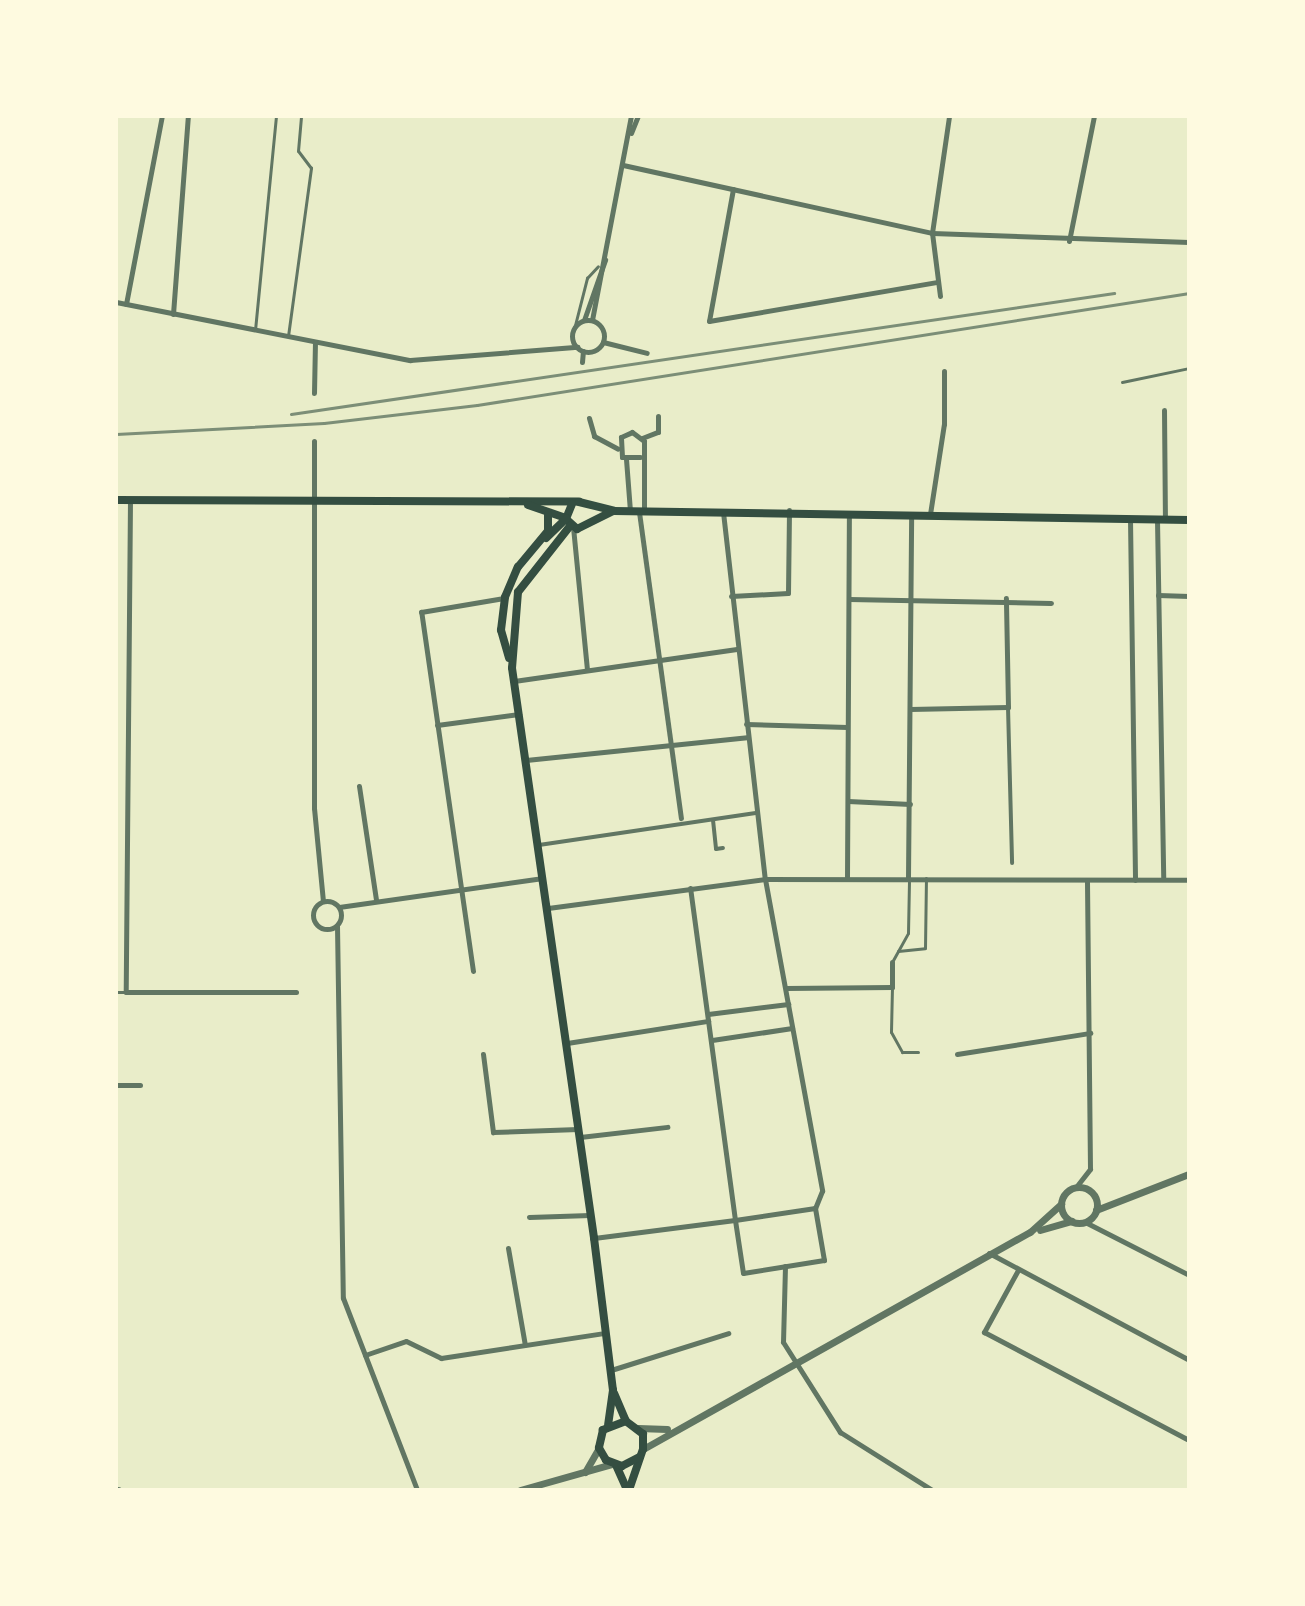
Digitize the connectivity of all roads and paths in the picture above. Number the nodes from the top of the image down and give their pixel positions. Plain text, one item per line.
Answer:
1 (162, 116) edge
2 (188, 116) edge
3 (276, 116) edge
4 (301, 116) edge
5 (631, 116) edge
6 (638, 116) edge
7 (949, 116) edge
8 (1094, 116) edge
9 (627, 141) junction
10 (623, 165) junction
11 (733, 189) junction
12 (932, 233) junction
13 (1069, 241) junction
14 (1189, 242) edge
15 (606, 259) junction
16 (598, 266) junction
17 (938, 282) junction
18 (940, 296) dead end
19 (116, 302) edge
20 (126, 304) junction
21 (173, 314) junction
22 (592, 320) junction
23 (584, 321) junction
24 (574, 329) junction
25 (255, 330) junction
26 (288, 336) junction
27 (572, 338) junction
28 (315, 342) junction
29 (603, 342) junction
30 (555, 347) junction
31 (580, 349) junction
32 (647, 353) dead end
33 (582, 362) dead end
34 (1189, 368) edge
35 (944, 371) dead end
36 (1122, 382) dead end
37 (314, 393) dead end
38 (1164, 410) dead end
39 (658, 416) dead end
40 (589, 418) dead end
41 (642, 438) junction
42 (314, 441) dead end
43 (618, 449) junction
44 (640, 457) junction
45 (626, 459) junction
46 (116, 500) edge
47 (130, 500) junction
48 (573, 503) junction
49 (314, 504) junction
50 (527, 504) junction
51 (585, 504) junction
52 (723, 510) junction
53 (789, 510) junction
54 (614, 511) junction
55 (638, 511) junction
56 (849, 512) junction
57 (911, 513) junction
58 (930, 514) junction
59 (548, 515) junction
60 (1130, 519) junction
61 (1161, 519) junction
62 (1189, 520) edge
63 (569, 522) junction
64 (587, 525) junction
65 (541, 540) junction
66 (1158, 595) junction
67 (731, 596) junction
68 (1189, 596) edge
69 (505, 597) junction
70 (1006, 598) junction
71 (849, 599) junction
72 (910, 601) junction
73 (1051, 603) dead end
74 (737, 649) junction
75 (659, 659) junction
76 (512, 668) junction
77 (587, 669) junction
78 (514, 681) junction
79 (1008, 707) junction
80 (910, 709) junction
81 (519, 714) junction
82 (746, 724) junction
83 (437, 725) junction
84 (847, 727) junction
85 (747, 737) junction
86 (670, 743) junction
87 (526, 760) junction
88 (359, 786) dead end
89 (848, 801) junction
90 (910, 804) junction
91 (756, 813) junction
92 (713, 820) junction
93 (682, 821) junction
94 (539, 845) junction
95 (723, 848) dead end
96 (1012, 863) dead end
97 (544, 878) junction
98 (847, 878) junction
99 (908, 878) junction
100 (926, 878) junction
101 (765, 879) junction
102 (1163, 879) junction
103 (1087, 880) junction
104 (1135, 880) junction
105 (1189, 880) edge
106 (462, 887) junction
107 (690, 888) junction
108 (376, 900) junction
109 (323, 901) junction
110 (339, 907) junction
111 (548, 908) junction
112 (337, 926) junction
113 (898, 951) junction
114 (892, 962) joint
115 (473, 971) dead end
116 (892, 987) junction
117 (786, 988) junction
118 (116, 992) edge
119 (126, 992) junction
120 (296, 992) dead end
121 (788, 1004) junction
122 (708, 1017) junction
123 (792, 1028) junction
124 (1090, 1033) junction
125 (712, 1040) junction
126 (567, 1043) junction
127 (918, 1052) dead end
128 (483, 1054) dead end
129 (957, 1054) dead end
130 (116, 1085) edge
131 (140, 1085) dead end
132 (667, 1127) dead end
133 (579, 1133) junction
134 (1185, 1176) edge
135 (1189, 1185) edge
136 (1076, 1187) junction
137 (1093, 1193) junction
138 (1115, 1197) junction
139 (1061, 1204) junction
140 (815, 1208) junction
141 (1096, 1210) junction
142 (591, 1215) junction
143 (529, 1217) dead end
144 (735, 1220) junction
145 (1072, 1221) junction
146 (1085, 1222) junction
147 (1030, 1232) junction
148 (594, 1238) junction
149 (508, 1248) dead end
150 (988, 1252) junction
151 (785, 1266) junction
152 (1018, 1270) junction
153 (1189, 1275) edge
154 (605, 1333) junction
155 (728, 1333) dead end
156 (525, 1345) junction
157 (365, 1355) junction
158 (1189, 1360) edge
159 (797, 1363) junction
160 (610, 1371) junction
161 (613, 1390) junction
162 (626, 1421) junction
163 (608, 1425) junction
164 (638, 1428) junction
165 (673, 1428) junction
166 (1189, 1440) edge
167 (599, 1448) junction
168 (642, 1453) junction
169 (614, 1464) junction
170 (584, 1474) junction
171 (417, 1490) edge
172 (520, 1490) edge
173 (628, 1490) edge
174 (932, 1490) edge

1 - 20 street
2 - 21 street
3 - 25 lane
4 - 26 lane
5 - 9 street
6 - 9 street
7 - 12 street
8 - 13 street
9 - 10 street
10 - 11 street
10 - 15 street
11 - 12 street
11 - 17 street
12 - 13 street
12 - 17 street
13 - 14 street
15 - 16 street
15 - 22 street
16 - 23 street
16 - 24 lane
17 - 18 street
19 - 20 street
20 - 21 street
21 - 25 street
22 - 23 street
22 - 29 street
23 - 24 street
24 - 27 street
25 - 26 street
26 - 28 street
27 - 30 street
27 - 31 street
28 - 30 street
28 - 37 street
29 - 31 street
29 - 32 street
30 - 31 street
31 - 33 street
34 - 36 lane
35 - 58 street
38 - 61 street
39 - 41 street
40 - 43 street
41 - 43 street
41 - 44 street
42 - 49 street
43 - 45 street
44 - 45 street
44 - 55 street
45 - 55 street
46 - 47 main road
47 - 49 main road
47 - 119 street
48 - 50 main road
48 - 51 main road
48 - 63 main road
49 - 50 main road
49 - 109 street
50 - 59 main road
51 - 54 main road
51 - 64 main road
52 - 53 main road
52 - 55 main road
52 - 67 street
53 - 56 main road
53 - 67 street
54 - 55 main road
54 - 64 main road
55 - 75 street
56 - 57 main road
56 - 71 street
57 - 58 main road
57 - 72 street
58 - 60 main road
59 - 63 main road
59 - 65 main road
60 - 61 main road
60 - 104 street
61 - 62 main road
61 - 66 street
63 - 64 main road
63 - 65 main road
63 - 76 main road
63 - 77 street
65 - 69 main road
66 - 68 street
66 - 102 street
67 - 74 street
69 - 76 main road
69 - 83 street
70 - 72 street
70 - 73 street
70 - 79 street
71 - 72 street
71 - 84 street
72 - 80 street
74 - 75 street
74 - 82 street
75 - 77 street
75 - 86 street
76 - 78 main road
77 - 78 street
78 - 81 main road
79 - 80 street
79 - 96 street
80 - 90 street
81 - 83 street
81 - 87 main road
82 - 84 street
82 - 85 street
83 - 106 street
84 - 89 street
85 - 86 street
85 - 91 street
86 - 87 street
86 - 93 street
87 - 94 main road
88 - 108 street
89 - 90 street
89 - 98 street
90 - 99 street
91 - 92 street
91 - 101 street
92 - 93 street
92 - 95 street
93 - 94 street
94 - 97 main road
97 - 106 street
97 - 111 main road
98 - 99 street
98 - 101 street
99 - 100 street
99 - 113 lane
100 - 103 street
100 - 113 lane
101 - 107 street
101 - 117 street
102 - 104 street
102 - 105 street
103 - 104 street
103 - 124 street
106 - 108 street
106 - 115 street
107 - 111 street
107 - 122 street
108 - 110 street
109 - 110 street
109 - 112 street
110 - 112 street
111 - 126 main road
112 - 157 street
113 - 114 lane
114 - 116 street
116 - 117 street
116 - 127 lane
117 - 121 street
118 - 119 lane
119 - 120 street
121 - 122 street
121 - 123 street
122 - 125 street
122 - 126 street
123 - 125 street
123 - 140 street
124 - 129 street
124 - 136 street
125 - 144 street
126 - 133 main road
128 - 133 street
130 - 131 street
132 - 133 street
133 - 142 main road
134 - 135 street
134 - 138 street
136 - 137 street
136 - 139 street
137 - 138 street
137 - 141 street
138 - 141 street
139 - 145 street
139 - 147 street
140 - 144 street
140 - 151 street
141 - 146 street
142 - 143 street
142 - 148 main road
144 - 148 street
144 - 151 street
145 - 146 street
145 - 147 street
146 - 153 street
147 - 150 street
148 - 154 main road
149 - 156 street
150 - 152 street
150 - 159 street
151 - 159 street
152 - 158 street
152 - 166 street
154 - 156 street
154 - 160 main road
155 - 160 street
156 - 157 street
157 - 171 street
159 - 165 street
159 - 174 street
160 - 161 main road
161 - 162 main road
161 - 163 main road
162 - 163 main road
162 - 164 main road
163 - 167 main road
164 - 165 street
164 - 168 main road
165 - 168 street
167 - 169 main road
167 - 170 street
168 - 169 main road
168 - 173 main road
169 - 170 street
169 - 173 main road
170 - 172 street

